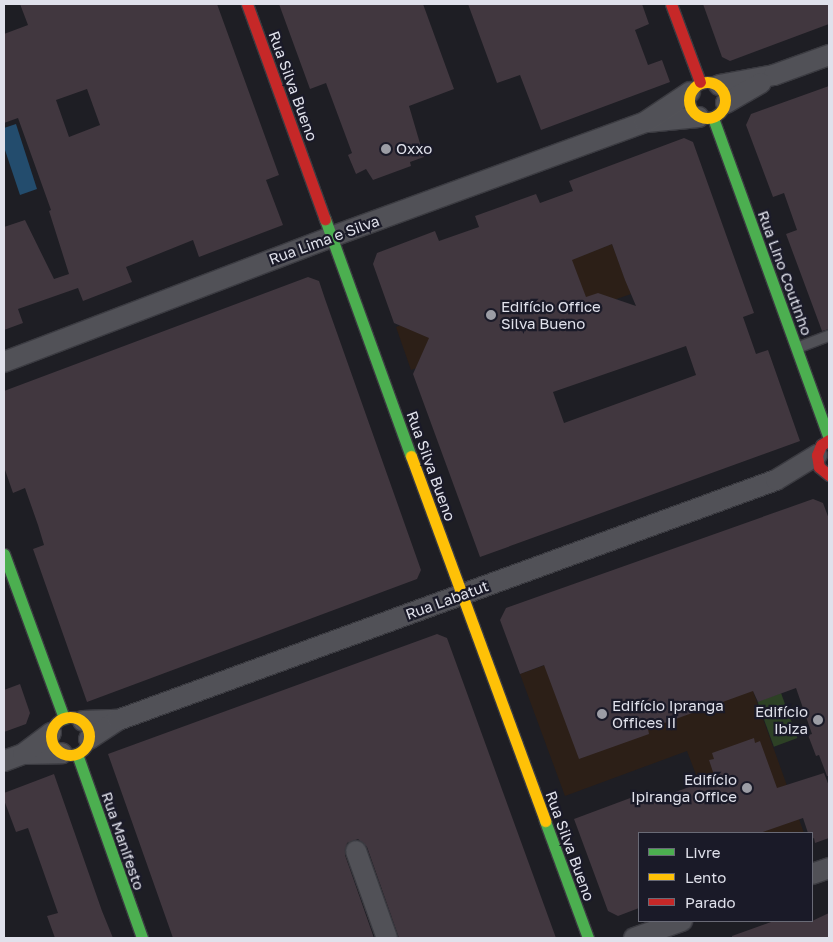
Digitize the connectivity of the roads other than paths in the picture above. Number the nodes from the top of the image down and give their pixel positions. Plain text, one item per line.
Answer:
1 (247, 4) edge
2 (671, 4) edge
3 (829, 55) edge
4 (708, 100) junction
5 (331, 237) junction
6 (829, 336) edge
7 (796, 348) junction
8 (4, 362) edge
9 (825, 444) edge
10 (828, 475) edge
11 (776, 480) junction
12 (4, 554) edge
13 (461, 596) junction
14 (71, 736) junction
15 (4, 761) edge
16 (356, 852) dead end
17 (829, 868) edge
18 (813, 874) edge
19 (679, 922) edge
20 (142, 938) edge
21 (387, 938) edge
22 (588, 938) edge
23 (634, 938) edge

1 - 5 main road, Rua Silva Bueno
2 - 4 main road, Rua Lino Coutinho
3 - 4 street, Rua Lima e Silva
4 - 5 street, Rua Lima e Silva
4 - 7 main road, Rua Lino Coutinho
5 - 8 street, Rua Lima e Silva
5 - 13 main road, Rua Silva Bueno
6 - 7 lane
7 - 9 main road, Rua Lino Coutinho
9 - 10 main road, Rua Lino Coutinho
9 - 11 street, Rua Labatut
10 - 11 street, Rua Labatut
11 - 13 street, Rua Labatut
12 - 14 main road, Rua Manifesto
13 - 14 street, Rua Labatut
13 - 22 main road, Rua Silva Bueno
14 - 15 street, Rua Labatut
14 - 20 main road, Rua Manifesto
16 - 21 street
17 - 18 street
19 - 23 street

